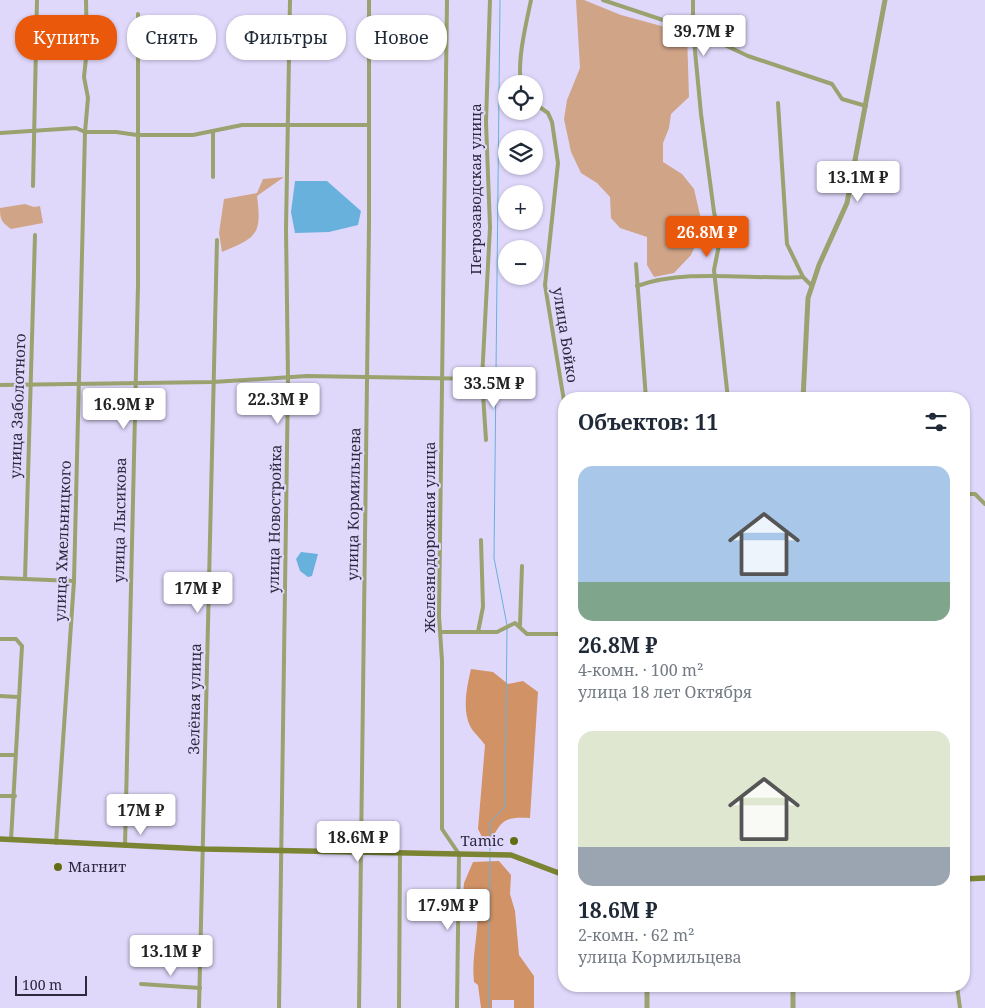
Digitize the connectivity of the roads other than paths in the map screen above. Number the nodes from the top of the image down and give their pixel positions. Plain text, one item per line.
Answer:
1 (37, 0) edge
2 (86, 0) edge
3 (290, 0) edge
4 (369, 0) edge
5 (447, 0) edge
6 (490, 0) edge
7 (531, 0) edge
8 (603, 0) edge
9 (693, 0) edge
10 (885, 0) edge
11 (138, 14) dead end
12 (692, 30) junction
13 (520, 75) edge
14 (778, 103) dead end
15 (866, 106) junction
16 (543, 109) edge
17 (287, 124) junction
18 (367, 125) junction
19 (34, 132) junction
20 (85, 132) junction
21 (214, 132) junction
22 (0, 133) edge
23 (137, 135) junction
24 (213, 177) dead end
25 (33, 186) dead end
26 (35, 235) dead end
27 (217, 240) dead end
28 (636, 264) dead end
29 (803, 277) junction
30 (715, 278) junction
31 (811, 285) junction
32 (637, 286) junction
33 (366, 376) junction
34 (443, 378) junction
35 (288, 379) junction
36 (482, 379) junction
37 (134, 382) junction
38 (213, 382) junction
39 (30, 384) junction
40 (78, 384) junction
41 (0, 385) edge
42 (563, 392) edge
43 (645, 392) edge
44 (727, 392) edge
45 (803, 392) edge
46 (486, 440) dead end
47 (970, 494) edge
48 (985, 504) edge
49 (481, 540) dead end
50 (522, 566) dead end
51 (0, 578) edge
52 (26, 579) junction
53 (74, 581) junction
54 (520, 625) junction
55 (441, 632) junction
56 (478, 632) junction
57 (558, 634) edge
58 (0, 639) edge
59 (0, 696) edge
60 (18, 697) junction
61 (0, 754) edge
62 (15, 755) junction
63 (0, 796) edge
64 (15, 796) junction
65 (0, 839) edge
66 (11, 840) junction
67 (56, 843) junction
68 (125, 846) junction
69 (203, 849) junction
70 (282, 851) junction
71 (359, 852) junction
72 (400, 853) junction
73 (459, 854) junction
74 (558, 872) edge
75 (985, 878) edge
76 (970, 879) edge
77 (141, 984) dead end
78 (200, 988) junction
79 (647, 992) edge
80 (793, 992) edge
81 (958, 992) edge
82 (199, 1008) edge
83 (279, 1008) edge
84 (359, 1008) edge
85 (399, 1008) edge
86 (457, 1008) edge
87 (647, 1008) edge
88 (793, 1008) edge
89 (960, 1008) edge

1 - 19 street
2 - 20 street, улица Хмельницкого
3 - 17 street, улица Новостройка
4 - 18 street, улица Кормильцева
5 - 34 street, Железнодорожная улица
6 - 36 street, Петрозаводская улица
7 - 13 street
8 - 12 street
9 - 12 street
10 - 15 street
11 - 23 street, улица Лысикова
12 - 15 street
12 - 30 street
14 - 29 street
15 - 31 street
16 - 42 street, улица Бойко
17 - 18 street
17 - 21 street
17 - 35 street, улица Новостройка
18 - 33 street, улица Кормильцева
19 - 20 street
19 - 22 street
19 - 25 street
20 - 23 street
20 - 40 street, улица Хмельницкого
21 - 23 street
21 - 24 street
23 - 37 street, улица Лысикова
26 - 39 street, улица Заболотного
27 - 38 street, Зелёная улица
28 - 32 street
29 - 30 street
29 - 31 street
30 - 32 street
30 - 44 street
31 - 45 street
32 - 43 street
33 - 34 street
33 - 35 street
33 - 71 street, улица Кормильцева
34 - 36 street
34 - 55 street, Железнодорожная улица
35 - 38 street
35 - 70 street, улица Новостройка
36 - 46 street, Петрозаводская улица
37 - 38 street
37 - 40 street
37 - 68 street, улица Лысикова
38 - 69 street, Зелёная улица
39 - 40 street
39 - 41 street
39 - 52 street, улица Заболотного
40 - 53 street, улица Хмельницкого
47 - 48 street
49 - 56 street
50 - 54 street
51 - 52 street
52 - 53 street
53 - 67 street, улица Хмельницкого
54 - 56 street
54 - 57 street
55 - 56 street
55 - 73 street, Железнодорожная улица
58 - 60 street
59 - 60 street
60 - 62 street
61 - 62 street
62 - 64 street
63 - 64 street
64 - 66 street
65 - 66 main road
66 - 67 main road
67 - 68 main road
68 - 69 main road
69 - 70 main road
69 - 78 street, Зелёная улица
70 - 71 main road
70 - 83 street, улица Новостройка
71 - 72 main road
71 - 84 street, улица Кормильцева
72 - 73 main road
72 - 85 street
73 - 74 main road
73 - 86 street
75 - 76 main road
77 - 78 street
78 - 82 street, Зелёная улица
79 - 87 street
80 - 88 street
81 - 89 street

